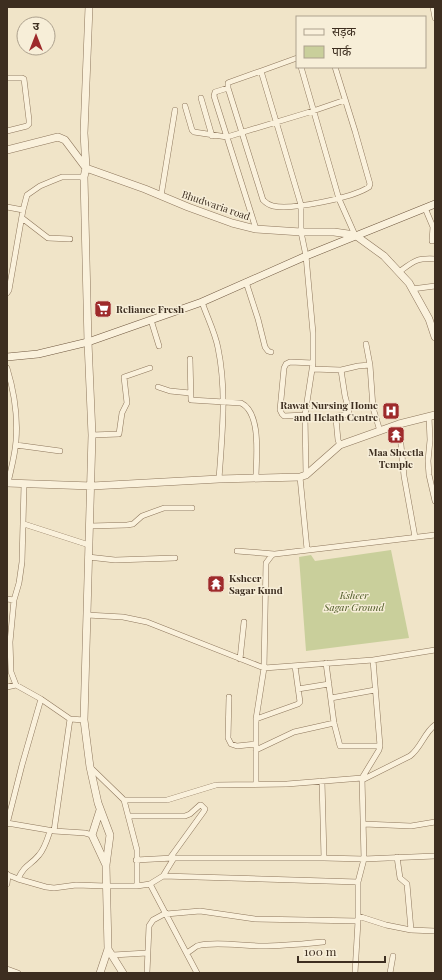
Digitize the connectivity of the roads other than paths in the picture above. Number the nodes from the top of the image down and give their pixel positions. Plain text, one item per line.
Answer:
1 (89, 7) edge
2 (434, 8) edge
3 (435, 18) edge
4 (296, 58) edge
5 (301, 68) edge
6 (335, 68) edge
7 (261, 71) junction
8 (7, 78) edge
9 (228, 88) junction
10 (201, 98) dead end
11 (345, 100) junction
12 (185, 106) dead end
13 (174, 110) dead end
14 (313, 111) junction
15 (276, 122) junction
16 (7, 131) edge
17 (242, 133) junction
18 (212, 136) junction
19 (226, 137) junction
20 (7, 150) edge
21 (86, 168) junction
22 (84, 177) junction
23 (161, 196) junction
24 (339, 199) junction
25 (435, 204) edge
26 (301, 206) junction
27 (7, 207) edge
28 (425, 208) junction
29 (23, 210) junction
30 (22, 218) junction
31 (434, 227) edge
32 (256, 229) junction
33 (301, 232) junction
34 (355, 236) junction
35 (70, 239) dead end
36 (432, 241) dead end
37 (306, 256) junction
38 (435, 259) edge
39 (399, 272) junction
40 (246, 282) junction
41 (435, 286) edge
42 (412, 289) junction
43 (7, 293) edge
44 (202, 302) junction
45 (151, 320) junction
46 (435, 337) edge
47 (88, 342) junction
48 (366, 344) dead end
49 (159, 346) dead end
50 (271, 352) dead end
51 (7, 357) edge
52 (190, 359) dead end
53 (313, 363) junction
54 (370, 365) junction
55 (7, 368) edge
56 (150, 368) dead end
57 (313, 369) junction
58 (341, 370) junction
59 (158, 387) dead end
60 (190, 393) junction
61 (222, 402) junction
62 (305, 415) junction
63 (432, 416) edge
64 (399, 424) junction
65 (380, 431) junction
66 (92, 434) junction
67 (433, 439) edge
68 (16, 445) junction
69 (340, 445) junction
70 (60, 451) dead end
71 (303, 476) junction
72 (256, 478) junction
73 (219, 479) junction
74 (7, 483) edge
75 (24, 485) junction
76 (92, 486) junction
77 (435, 501) edge
78 (192, 508) dead end
79 (24, 524) junction
80 (90, 526) junction
81 (435, 535) edge
82 (414, 537) junction
83 (89, 545) junction
84 (307, 549) junction
85 (237, 551) dead end
86 (275, 554) junction
87 (88, 557) junction
88 (175, 558) dead end
89 (7, 599) edge
90 (14, 600) junction
91 (87, 615) junction
92 (244, 622) dead end
93 (435, 650) edge
94 (240, 659) junction
95 (373, 660) junction
96 (326, 663) junction
97 (295, 666) junction
98 (264, 668) junction
99 (329, 684) junction
100 (16, 685) junction
101 (7, 687) edge
102 (298, 689) junction
103 (375, 690) junction
104 (229, 696) dead end
105 (331, 698) junction
106 (41, 699) junction
107 (70, 719) junction
108 (256, 719) junction
109 (84, 720) junction
110 (334, 723) junction
111 (435, 725) edge
112 (256, 744) junction
113 (380, 746) junction
114 (256, 750) junction
115 (90, 767) junction
116 (362, 779) junction
117 (322, 781) junction
118 (256, 784) junction
119 (124, 800) junction
120 (100, 810) junction
121 (128, 816) junction
122 (435, 822) edge
123 (7, 823) edge
124 (364, 824) junction
125 (52, 831) junction
126 (92, 835) junction
127 (435, 856) edge
128 (397, 857) junction
129 (172, 858) junction
130 (324, 858) junction
131 (364, 859) junction
132 (136, 860) junction
133 (106, 865) junction
134 (8, 874) edge
135 (163, 876) junction
136 (18, 879) junction
137 (358, 882) junction
138 (7, 884) edge
139 (150, 884) junction
140 (106, 886) junction
141 (137, 886) junction
142 (166, 914) junction
143 (358, 918) junction
144 (411, 930) junction
145 (435, 931) edge
146 (323, 942) dead end
147 (110, 952) junction
148 (147, 953) junction
149 (187, 953) junction
150 (393, 956) dead end
151 (7, 970) edge
152 (18, 973) edge
153 (100, 973) edge
154 (123, 973) edge
155 (147, 973) edge
156 (197, 973) edge
157 (355, 973) edge
158 (390, 973) edge

1 - 21 street
2 - 3 street
4 - 7 street
5 - 14 street
6 - 11 street
7 - 9 street
7 - 15 street
8 - 16 street
9 - 17 street
9 - 19 street
10 - 18 street
11 - 14 street
11 - 24 street
12 - 18 street
13 - 23 street
14 - 15 street
14 - 24 street
15 - 17 street
15 - 26 street
17 - 19 street
17 - 26 street
18 - 19 street
19 - 32 street
20 - 21 street
21 - 22 street
21 - 23 street, Bhudwaria road
22 - 29 street
22 - 47 street
23 - 32 street, Bhudwaria road
24 - 26 street
24 - 34 street
25 - 28 street
26 - 33 street
27 - 29 street
28 - 31 street
28 - 34 street
29 - 30 street
30 - 35 street
30 - 43 street
31 - 36 street
32 - 33 street, Bhudwaria road
33 - 34 street, Bhudwaria road
33 - 37 street
34 - 37 street
34 - 39 street, Bhudwaria road
37 - 40 street
37 - 53 street
38 - 39 street
39 - 42 street, Bhudwaria road
40 - 44 street
40 - 50 street
41 - 42 street
42 - 46 street, Bhudwaria road
44 - 45 street
44 - 61 street
45 - 47 street
45 - 49 street
47 - 51 street
47 - 66 street
48 - 54 street
52 - 60 street
53 - 57 street
53 - 62 street
54 - 58 street
54 - 65 street
55 - 68 street
56 - 66 street
57 - 58 street
57 - 62 street
58 - 69 street
59 - 60 street
60 - 61 street
61 - 72 street
61 - 73 street
62 - 71 street
63 - 64 street
63 - 67 street
64 - 65 street
64 - 82 street
65 - 69 street
66 - 76 street
67 - 77 street
68 - 70 street
68 - 74 street
69 - 71 street
71 - 72 street
71 - 84 street
72 - 73 street
73 - 76 street
74 - 75 street
75 - 76 street
75 - 79 street
76 - 80 street
78 - 80 street
79 - 83 street
79 - 90 street
80 - 83 street
81 - 82 street
82 - 84 street
83 - 87 street
84 - 86 street
85 - 86 street
86 - 98 street
87 - 88 street
87 - 91 street
89 - 90 street
90 - 100 street
91 - 94 street
91 - 109 street
92 - 94 street
93 - 95 street
94 - 98 street
95 - 96 street
95 - 103 street
96 - 97 street
96 - 99 street
97 - 98 street
97 - 102 street
98 - 108 street
99 - 102 street
99 - 105 street
100 - 101 street
100 - 106 street
102 - 108 street
103 - 105 street
103 - 113 street
104 - 112 street
105 - 110 street
106 - 107 street
106 - 123 street
107 - 109 street
107 - 125 street
108 - 112 street
109 - 115 street
110 - 113 street
110 - 114 street
111 - 116 street
112 - 114 street
113 - 116 street
114 - 118 street
115 - 119 street
115 - 120 street
116 - 117 street
116 - 124 street
117 - 118 street
117 - 130 street
118 - 119 street
119 - 121 street
120 - 126 street
120 - 133 street
121 - 129 street
121 - 132 street
122 - 124 street
123 - 125 street
124 - 131 street
125 - 126 street
125 - 136 street
126 - 133 street
127 - 128 street
128 - 131 street
128 - 144 street
129 - 130 street
129 - 132 street
129 - 135 street
130 - 131 street
131 - 137 street
132 - 141 street
133 - 140 street
134 - 136 street
134 - 138 street
135 - 137 street
135 - 139 street
136 - 140 street
137 - 143 street
139 - 141 street
139 - 142 street
140 - 141 street
140 - 147 street
142 - 143 street
142 - 148 street
142 - 149 street
143 - 144 street
143 - 157 street
144 - 145 street
146 - 149 street
147 - 148 street
147 - 153 street
147 - 154 street
148 - 155 street
149 - 156 street
150 - 158 street
151 - 152 street

